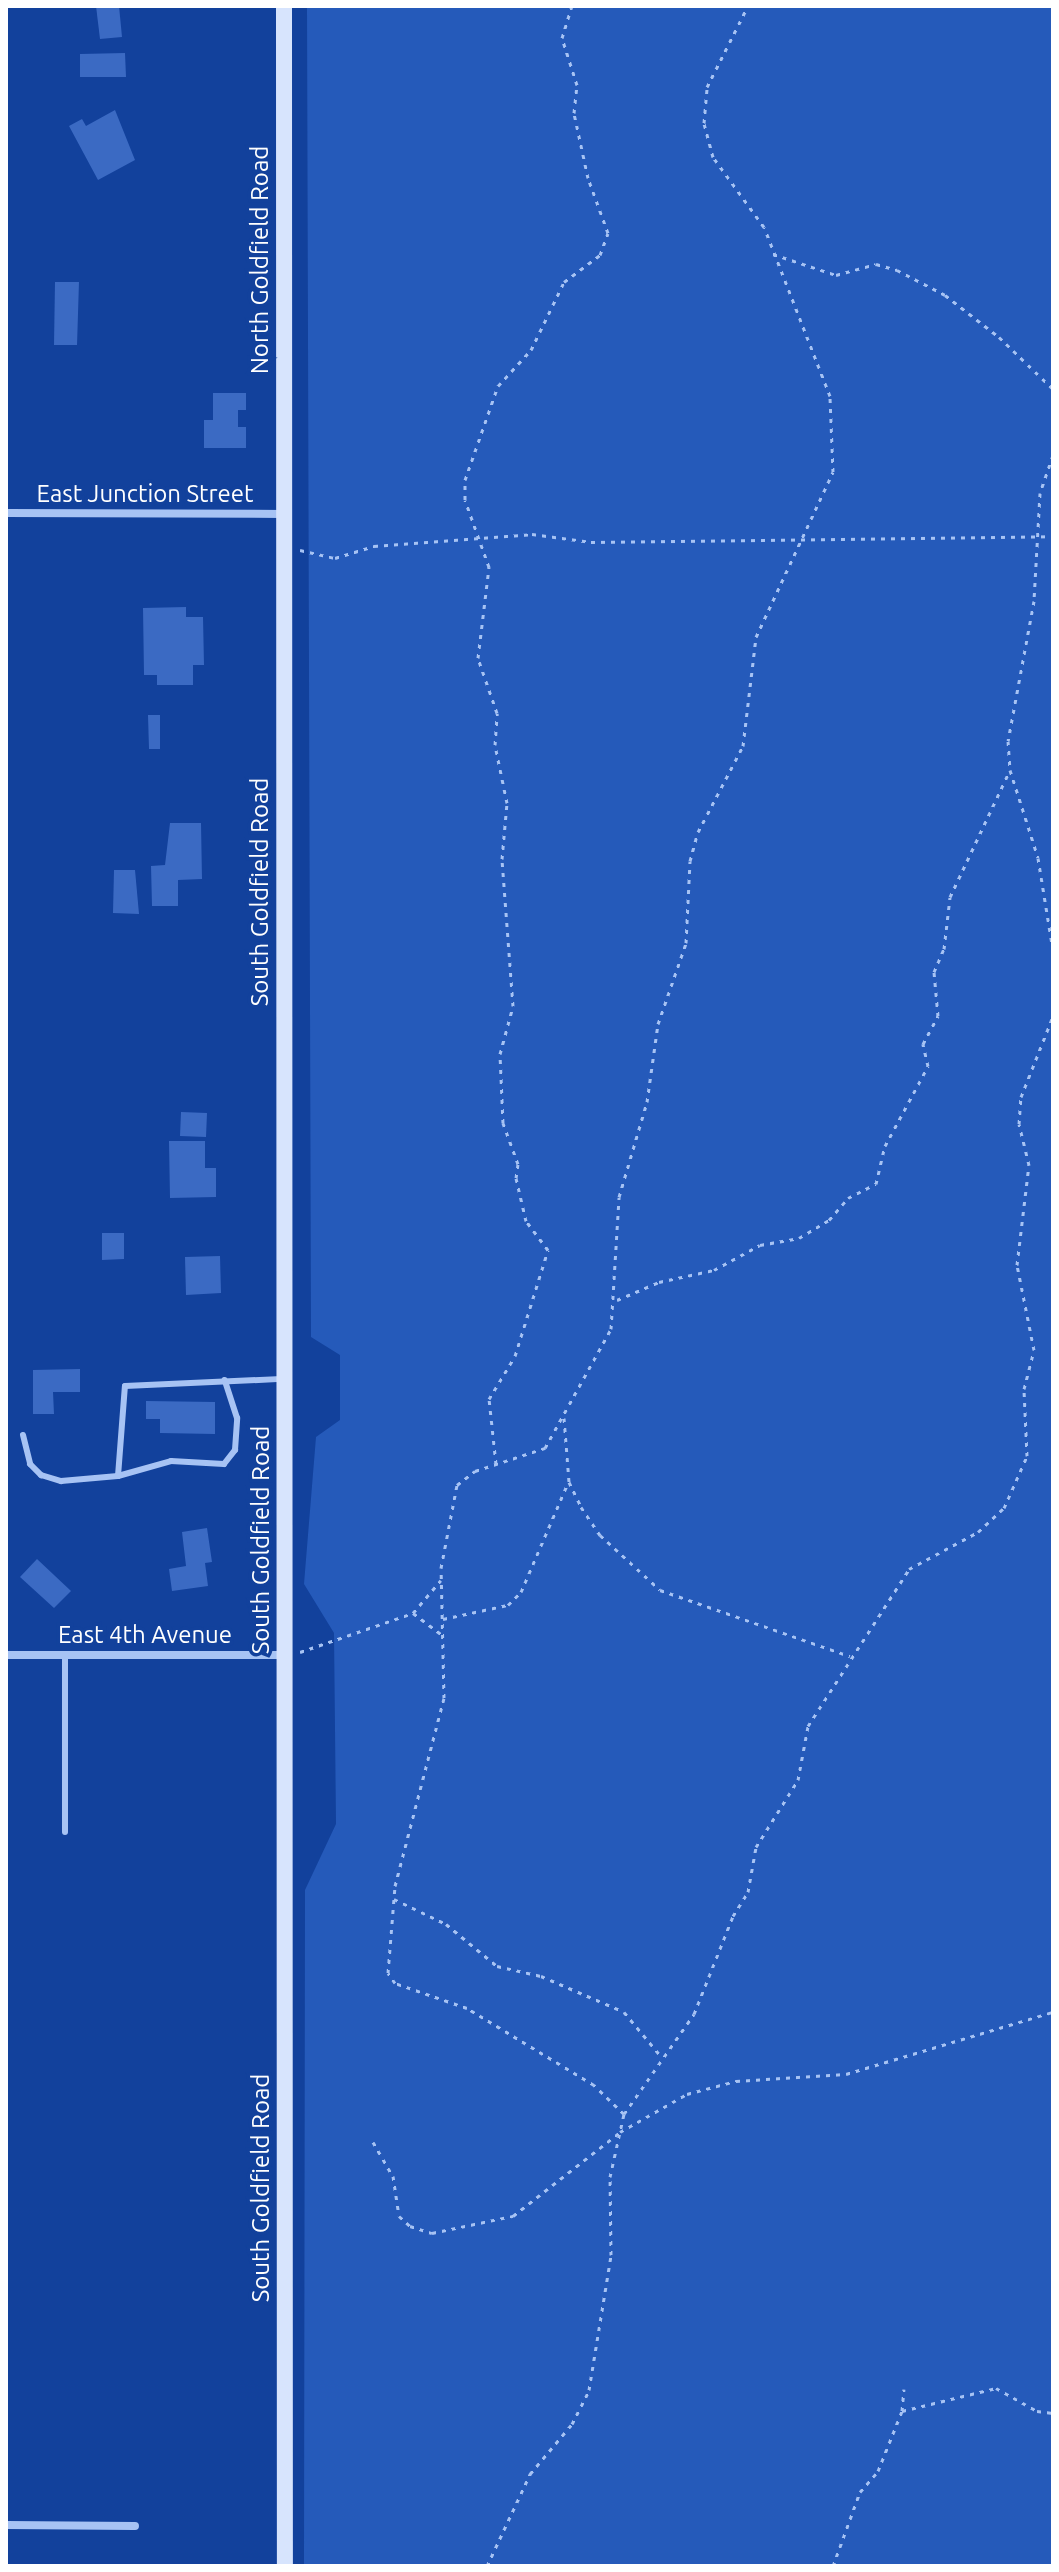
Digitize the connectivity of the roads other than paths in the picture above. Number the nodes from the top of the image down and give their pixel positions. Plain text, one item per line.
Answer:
1 (284, 6) edge
2 (6, 513) edge
3 (284, 514) junction
4 (285, 1379) junction
5 (225, 1380) junction
6 (23, 1435) dead end
7 (118, 1476) junction
8 (6, 1655) edge
9 (65, 1655) junction
10 (285, 1655) junction
11 (65, 1832) dead end
12 (6, 2525) edge
13 (135, 2526) dead end
14 (285, 2566) edge

1 - 3 main road, North Goldfield Road
2 - 3 street, East Junction Street
3 - 4 main road, South Goldfield Road
4 - 5 lane
4 - 10 main road, South Goldfield Road
5 - 7 lane
5 - 7 lane
6 - 7 lane
8 - 9 street, East 4th Avenue
9 - 10 street, East 4th Avenue
9 - 11 lane
10 - 14 main road, South Goldfield Road
12 - 13 street

